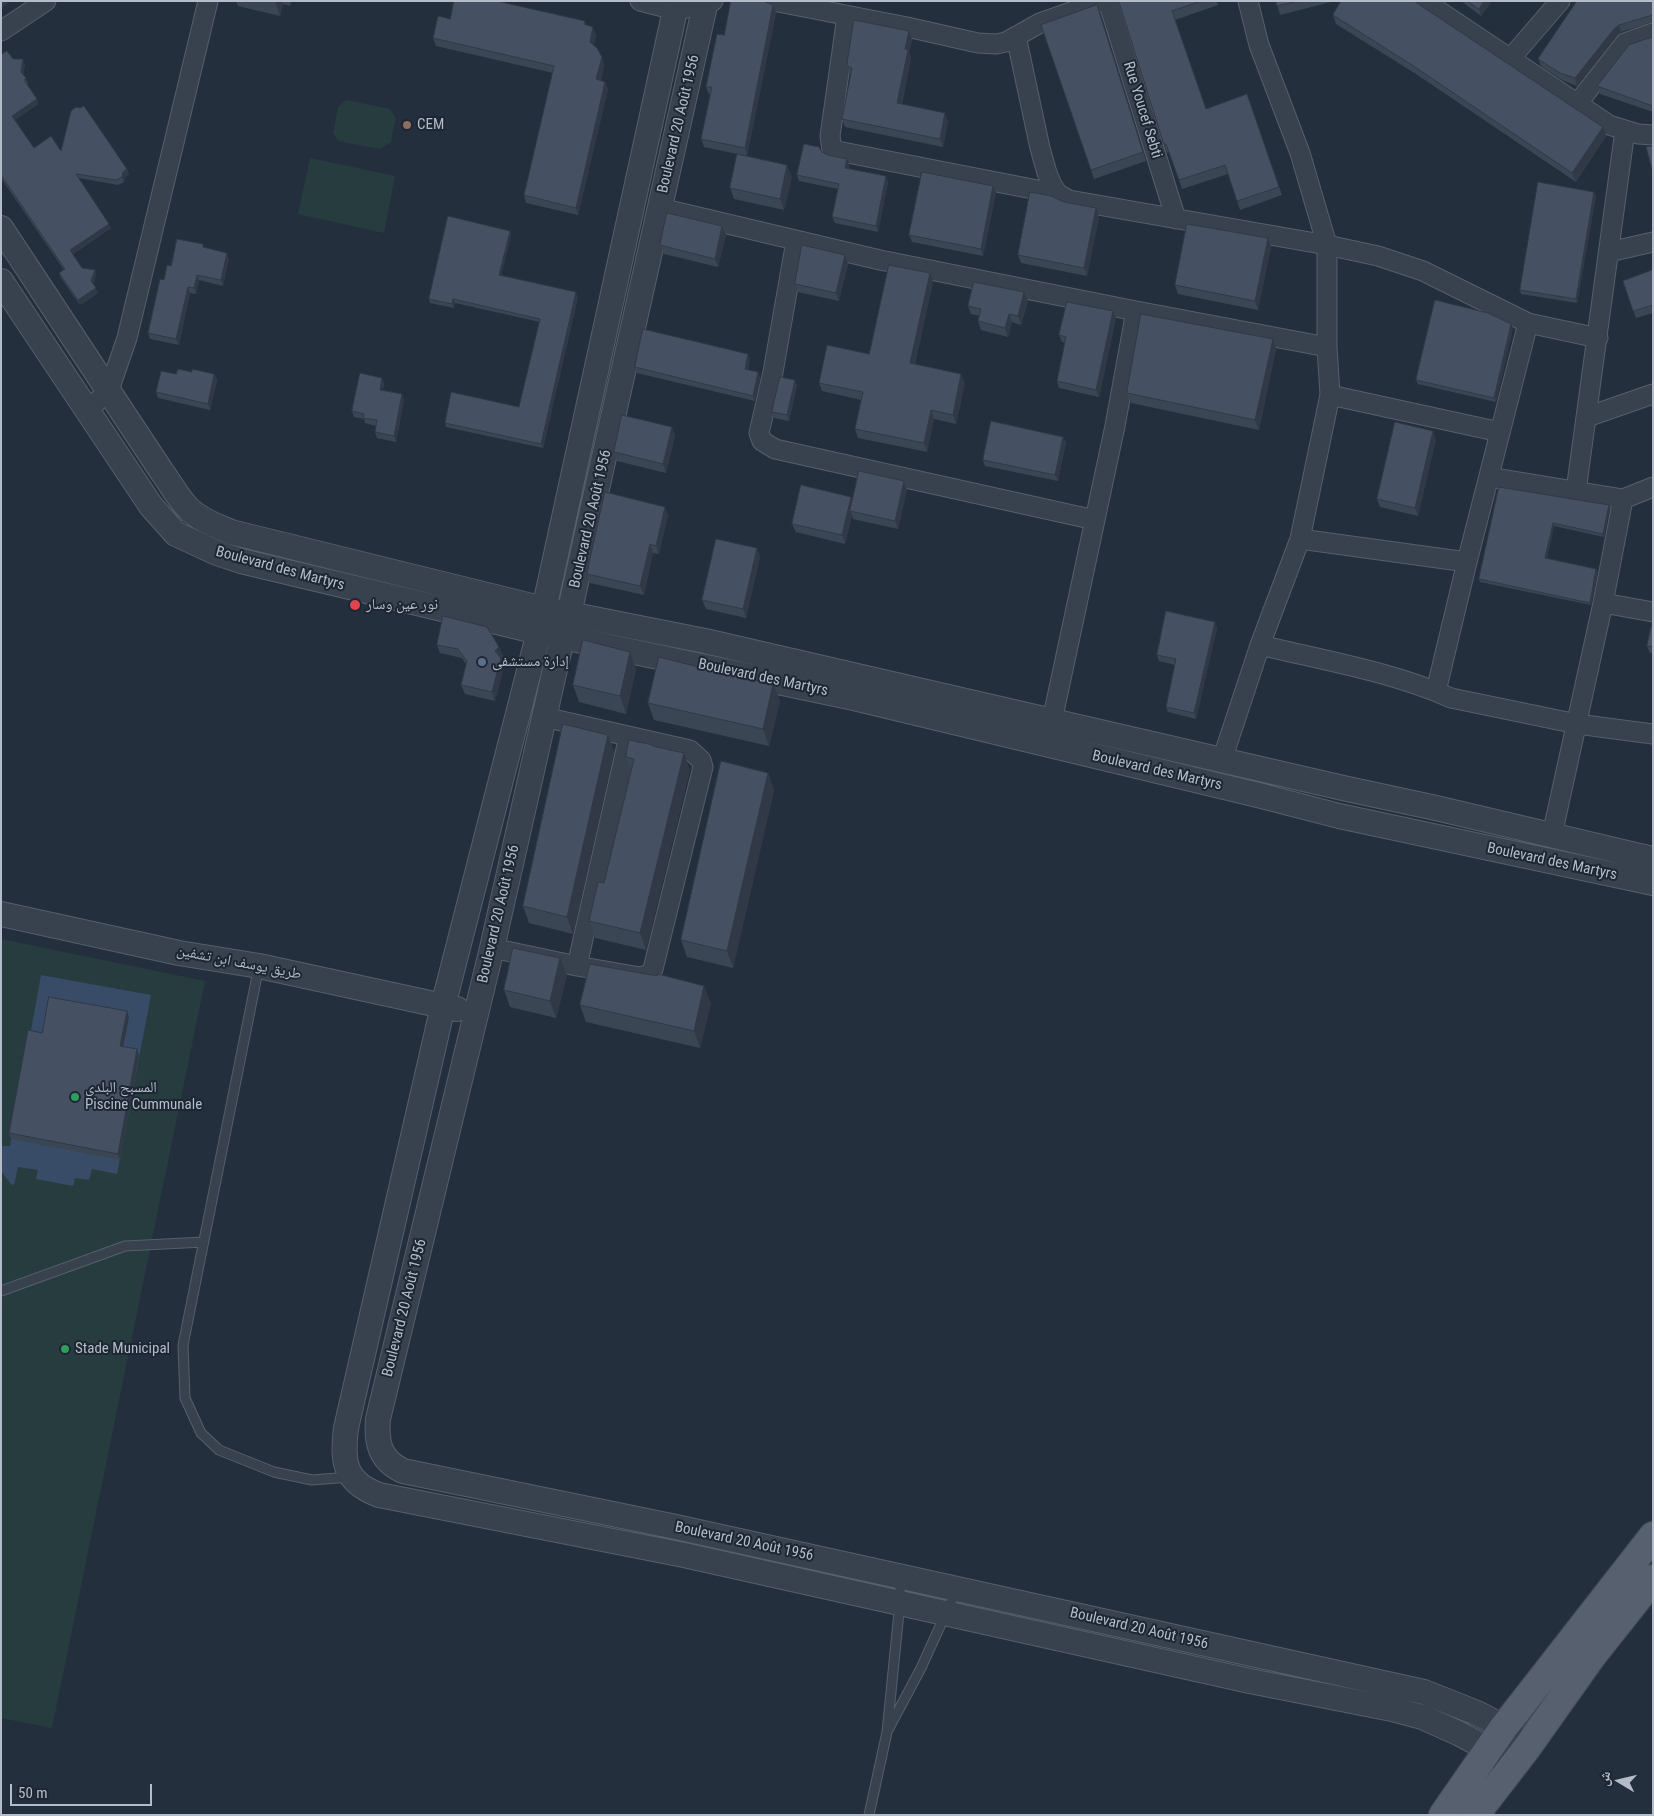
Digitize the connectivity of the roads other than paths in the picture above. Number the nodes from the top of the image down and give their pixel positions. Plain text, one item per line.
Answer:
1 (46, 1) edge
2 (208, 1) edge
3 (640, 1) edge
4 (773, 1) edge
5 (1102, 1) edge
6 (1108, 1) edge
7 (1248, 1) edge
8 (1424, 1) edge
9 (1560, 1) edge
10 (708, 2) edge
11 (676, 6) edge
12 (855, 12) edge
13 (1, 31) edge
14 (1653, 33) edge
15 (1016, 36) junction
16 (1510, 59) junction
17 (1577, 104) junction
18 (1625, 130) junction
19 (1653, 135) edge
20 (1058, 194) junction
21 (660, 208) junction
22 (1176, 219) junction
23 (1, 228) edge
24 (796, 241) junction
25 (1653, 242) edge
26 (1327, 245) junction
27 (1608, 252) junction
28 (1, 281) edge
29 (1136, 311) junction
30 (1528, 323) junction
31 (1598, 338) junction
32 (1327, 347) junction
33 (109, 390) junction
34 (1653, 394) edge
35 (1330, 395) junction
36 (87, 411) junction
37 (1587, 417) junction
38 (1500, 432) junction
39 (1489, 477) junction
40 (1653, 487) edge
41 (1576, 490) junction
42 (1623, 499) junction
43 (1095, 520) junction
44 (1300, 539) junction
45 (1467, 562) junction
46 (1603, 603) junction
47 (544, 609) junction
48 (1653, 612) edge
49 (566, 625) junction
50 (539, 632) junction
51 (1260, 645) junction
52 (1436, 691) junction
53 (544, 717) junction
54 (1052, 722) junction
55 (1576, 724) junction
56 (1653, 734) edge
57 (629, 736) junction
58 (1222, 760) junction
59 (1552, 835) junction
60 (1653, 859) edge
61 (1653, 883) edge
62 (1, 914) edge
63 (492, 948) junction
64 (260, 966) junction
65 (577, 966) junction
66 (443, 1006) junction
67 (476, 1013) junction
68 (204, 1242) junction
69 (1, 1291) edge
70 (390, 1463) junction
71 (350, 1476) junction
72 (1653, 1536) edge
73 (900, 1576) junction
74 (1653, 1579) edge
75 (957, 1588) junction
76 (900, 1602) junction
77 (946, 1612) junction
78 (1504, 1727) junction
79 (887, 1732) junction
80 (1488, 1749) junction
81 (1519, 1758) junction
82 (869, 1815) edge
83 (1443, 1815) edge
84 (1475, 1815) edge

1 - 13 street
2 - 33 street
3 - 11 street
4 - 12 street
5 - 15 street
6 - 22 street, Rue Youcef Sebti
7 - 26 street
8 - 16 street
9 - 16 street
10 - 11 street
10 - 21 street, Boulevard 20 Août 1956
11 - 47 street, Boulevard 20 Août 1956
12 - 15 street
12 - 20 street
14 - 17 street
15 - 20 street
16 - 17 street
17 - 18 street
18 - 19 street
18 - 27 street
20 - 22 street
21 - 24 street
21 - 49 street, Boulevard 20 Août 1956
22 - 26 street
23 - 33 street
24 - 29 street
24 - 43 street
25 - 27 street
26 - 30 street
26 - 32 street
27 - 31 street
28 - 36 street, Boulevard des Martyrs
29 - 32 street
29 - 43 street
30 - 31 street
30 - 38 street
31 - 37 street
32 - 35 street
33 - 36 street
33 - 47 street, Boulevard des Martyrs
34 - 37 street
35 - 38 street
35 - 44 street
36 - 50 street, Boulevard des Martyrs
37 - 41 street
38 - 39 street
39 - 41 street
39 - 45 street
40 - 42 street
41 - 42 street
42 - 46 street
43 - 54 street
44 - 45 street
44 - 51 street
45 - 52 street
46 - 48 street
46 - 55 street
47 - 49 street, Boulevard des Martyrs
47 - 50 street, Boulevard 20 Août 1956
49 - 50 street, Boulevard des Martyrs
49 - 53 street, Boulevard 20 Août 1956
49 - 54 street, Boulevard des Martyrs
49 - 61 street, Boulevard des Martyrs
50 - 66 street, Boulevard 20 Août 1956
51 - 52 street
51 - 58 street
52 - 55 street
53 - 57 street
53 - 63 street, Boulevard 20 Août 1956
54 - 58 street, Boulevard des Martyrs
55 - 56 street
55 - 59 street
57 - 65 street
57 - 65 street
58 - 59 street, Boulevard des Martyrs
59 - 60 street, Boulevard des Martyrs
62 - 64 street, طريق يوسف ابن تشفين
63 - 65 street
63 - 67 street, Boulevard 20 Août 1956
64 - 66 street, طريق يوسف ابن تشفين
64 - 68 lane
66 - 67 street, طريق يوسف ابن تشفين
66 - 71 street, Boulevard 20 Août 1956
67 - 70 street, Boulevard 20 Août 1956
68 - 69 lane
68 - 71 lane
70 - 71 street
70 - 73 street, Boulevard 20 Août 1956
71 - 76 street
72 - 78 main road
73 - 75 street, Boulevard 20 Août 1956
73 - 76 lane
74 - 81 main road
75 - 77 lane
75 - 78 street, Boulevard 20 Août 1956
76 - 77 street
76 - 79 lane
77 - 79 lane
77 - 80 street
78 - 80 main road
78 - 81 street, Boulevard 20 Août 1956
79 - 82 lane
80 - 81 street
80 - 83 main road
81 - 84 main road

